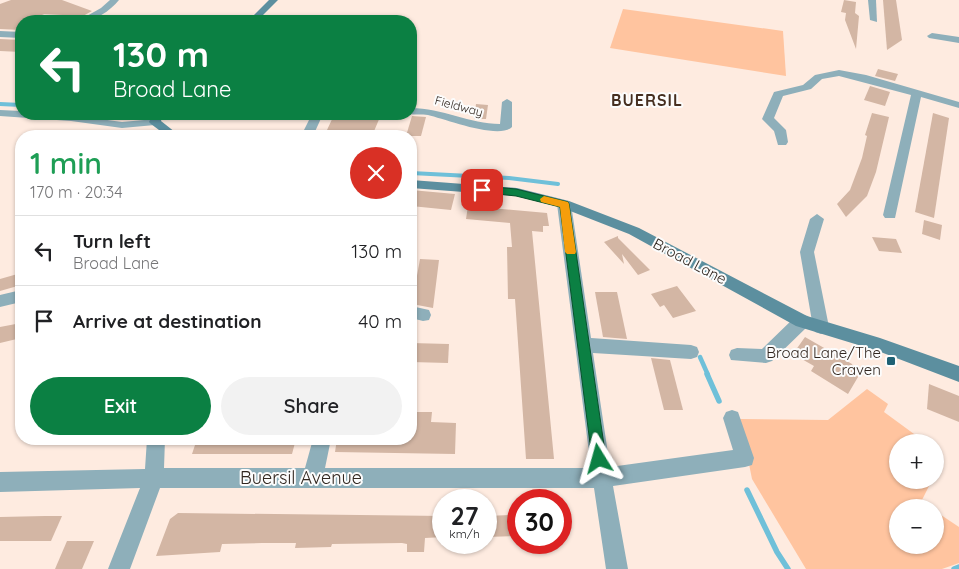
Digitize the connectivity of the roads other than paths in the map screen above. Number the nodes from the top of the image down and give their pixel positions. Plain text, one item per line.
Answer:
1 (115, 0) edge
2 (274, 0) edge
3 (872, 0) edge
4 (94, 15) edge
5 (258, 15) edge
6 (874, 20) dead end
7 (0, 34) edge
8 (15, 35) edge
9 (932, 36) dead end
10 (959, 40) edge
11 (917, 92) junction
12 (507, 102) dead end
13 (959, 104) edge
14 (417, 110) edge
15 (0, 113) edge
16 (15, 114) edge
17 (86, 120) edge
18 (146, 120) edge
19 (158, 120) edge
20 (122, 125) junction
21 (118, 130) edge
22 (168, 130) edge
23 (782, 142) dead end
24 (417, 184) edge
25 (564, 204) junction
26 (890, 215) dead end
27 (817, 220) dead end
28 (15, 297) edge
29 (0, 301) edge
30 (802, 321) junction
31 (821, 327) junction
32 (584, 345) junction
33 (691, 352) dead end
34 (736, 355) dead end
35 (959, 374) edge
36 (732, 418) dead end
37 (156, 445) edge
38 (321, 445) edge
39 (313, 477) junction
40 (154, 478) junction
41 (602, 478) junction
42 (0, 482) edge
43 (119, 569) edge
44 (617, 569) edge

1 - 4 street
2 - 5 main road
3 - 6 street
7 - 8 street
9 - 10 street
11 - 13 street
11 - 23 street
11 - 26 street
12 - 14 street, Fieldway
15 - 16 street
17 - 20 street
18 - 20 street
19 - 22 main road
20 - 21 street
24 - 25 main road, Broad Lane
25 - 30 main road, Broad Lane
25 - 32 street
27 - 31 street
28 - 29 street
30 - 31 main road, Broad Lane
30 - 34 street
31 - 35 main road, Broad Lane
32 - 33 street
32 - 41 street
36 - 41 street, Buersil Avenue
37 - 40 street
38 - 39 street
39 - 40 street, Buersil Avenue
39 - 41 street, Buersil Avenue
40 - 42 street, Buersil Avenue
40 - 43 street
41 - 44 street

